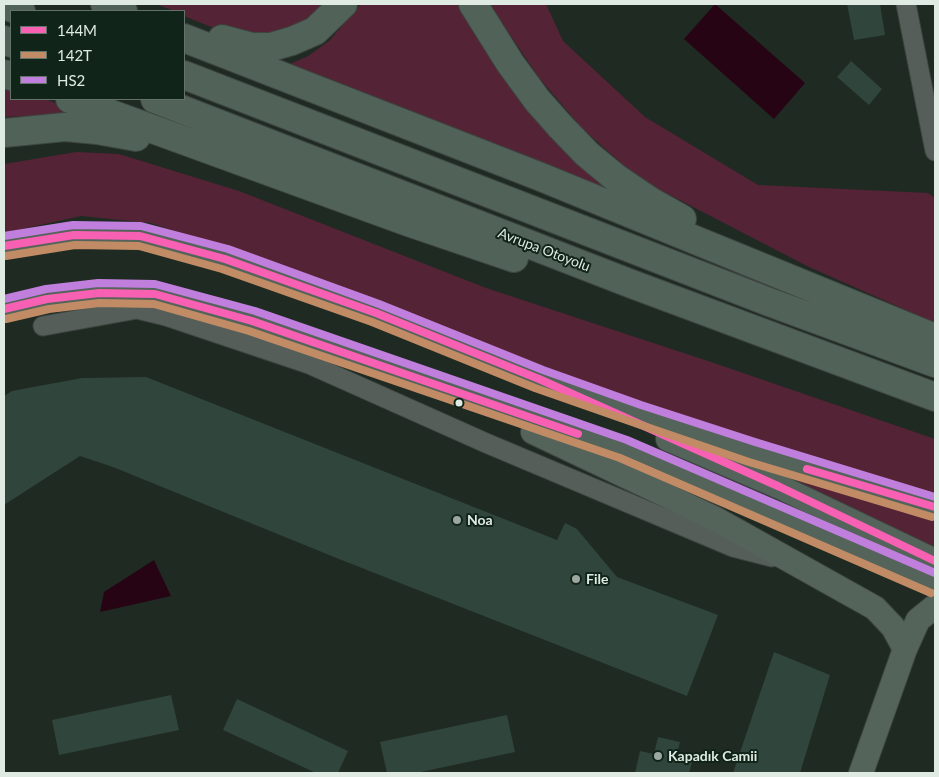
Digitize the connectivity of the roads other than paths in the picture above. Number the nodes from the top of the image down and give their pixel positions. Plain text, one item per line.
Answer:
1 (4, 4) edge
2 (105, 4) edge
3 (343, 4) edge
4 (473, 4) edge
5 (906, 4) edge
6 (19, 10) edge
7 (120, 10) edge
8 (185, 26) edge
9 (185, 38) edge
10 (185, 74) edge
11 (73, 100) edge
12 (158, 100) edge
13 (4, 133) edge
14 (935, 151) edge
15 (318, 188) junction
16 (4, 246) edge
17 (776, 273) junction
18 (629, 283) junction
19 (4, 309) edge
20 (43, 326) dead end
21 (935, 338) edge
22 (935, 363) edge
23 (539, 379) junction
24 (438, 386) junction
25 (935, 397) edge
26 (935, 507) edge
27 (935, 561) edge
28 (795, 564) junction
29 (935, 599) edge
30 (875, 608) junction
31 (905, 649) junction
32 (861, 773) edge

1 - 6 highway
2 - 7 highway
3 - 8 highway
4 - 17 highway
5 - 14 street
9 - 17 highway
10 - 22 highway
11 - 15 highway
12 - 18 highway, Avrupa Otoyolu
13 - 15 highway
15 - 18 highway
16 - 23 main road
17 - 21 highway
18 - 25 highway, Avrupa Otoyolu
19 - 24 main road
20 - 28 street
23 - 26 main road
23 - 27 main road
24 - 28 main road
24 - 29 main road
28 - 30 main road
29 - 30 main road
29 - 31 main road
30 - 31 main road
31 - 32 main road

